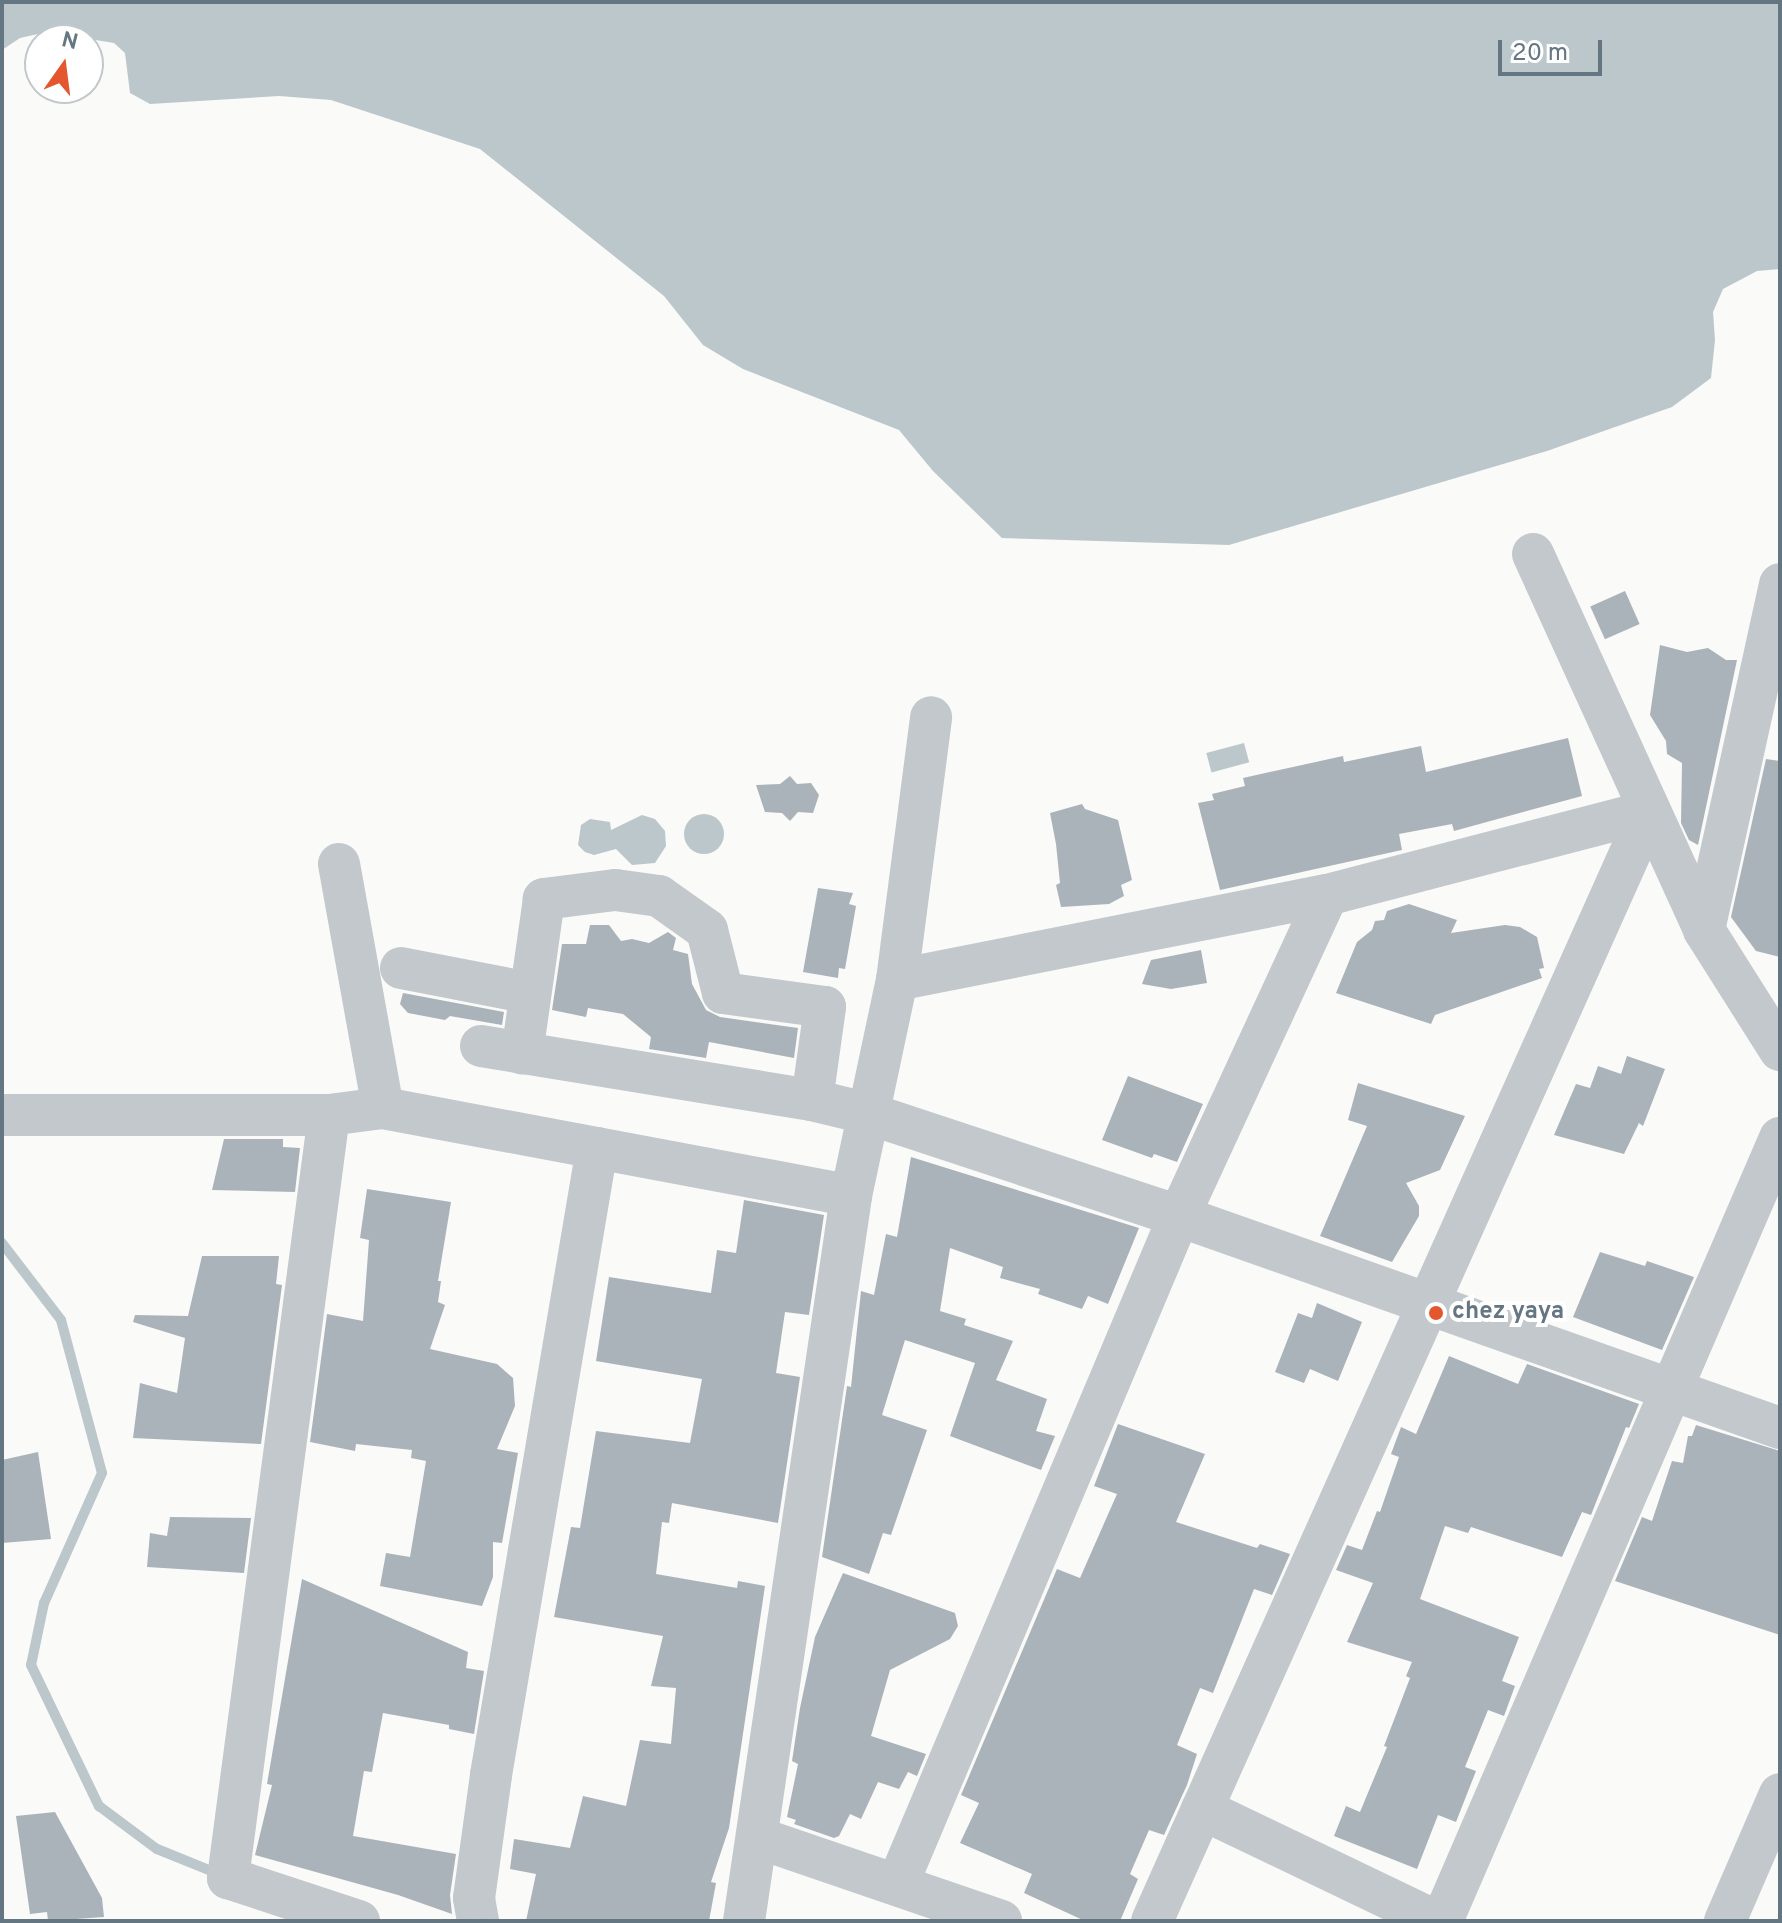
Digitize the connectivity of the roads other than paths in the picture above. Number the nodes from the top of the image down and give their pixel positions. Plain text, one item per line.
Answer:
1 (1533, 554) dead end
2 (1780, 584) edge
3 (931, 717) dead end
4 (1649, 811) junction
5 (339, 864) dead end
6 (1327, 895) junction
7 (1704, 930) junction
8 (401, 968) dead end
9 (897, 980) junction
10 (530, 993) junction
11 (481, 1046) dead end
12 (1780, 1050) edge
13 (522, 1053) junction
14 (812, 1100) junction
15 (383, 1108) junction
16 (870, 1114) junction
17 (2, 1115) edge
18 (329, 1115) junction
19 (1780, 1138) edge
20 (597, 1148) junction
21 (851, 1196) junction
22 (1179, 1216) junction
23 (1429, 1303) junction
24 (1671, 1390) junction
25 (1780, 1428) edge
26 (1779, 1800) edge
27 (1202, 1809) junction
28 (759, 1838) junction
29 (898, 1883) junction
30 (359, 1921) edge
31 (478, 1921) edge
32 (744, 1921) edge
33 (1001, 1921) edge
34 (1152, 1921) edge
35 (1439, 1921) edge
36 (1725, 1921) edge

1 - 4 street
2 - 7 street
3 - 9 street
4 - 6 street
4 - 7 street
4 - 23 street
5 - 15 street
6 - 9 street
6 - 22 street
7 - 12 street
8 - 10 street
9 - 16 street
10 - 13 street
10 - 14 street
11 - 13 street
13 - 14 street
14 - 16 street
15 - 18 street
15 - 20 street
16 - 21 street
16 - 22 street
17 - 18 street
18 - 30 street
19 - 24 street
20 - 21 street
20 - 31 street
21 - 28 street
22 - 23 street
22 - 29 street
23 - 24 street
23 - 27 street
24 - 25 street
24 - 35 street
26 - 36 street
27 - 34 street
27 - 35 street
28 - 29 street
28 - 32 street
29 - 33 street

